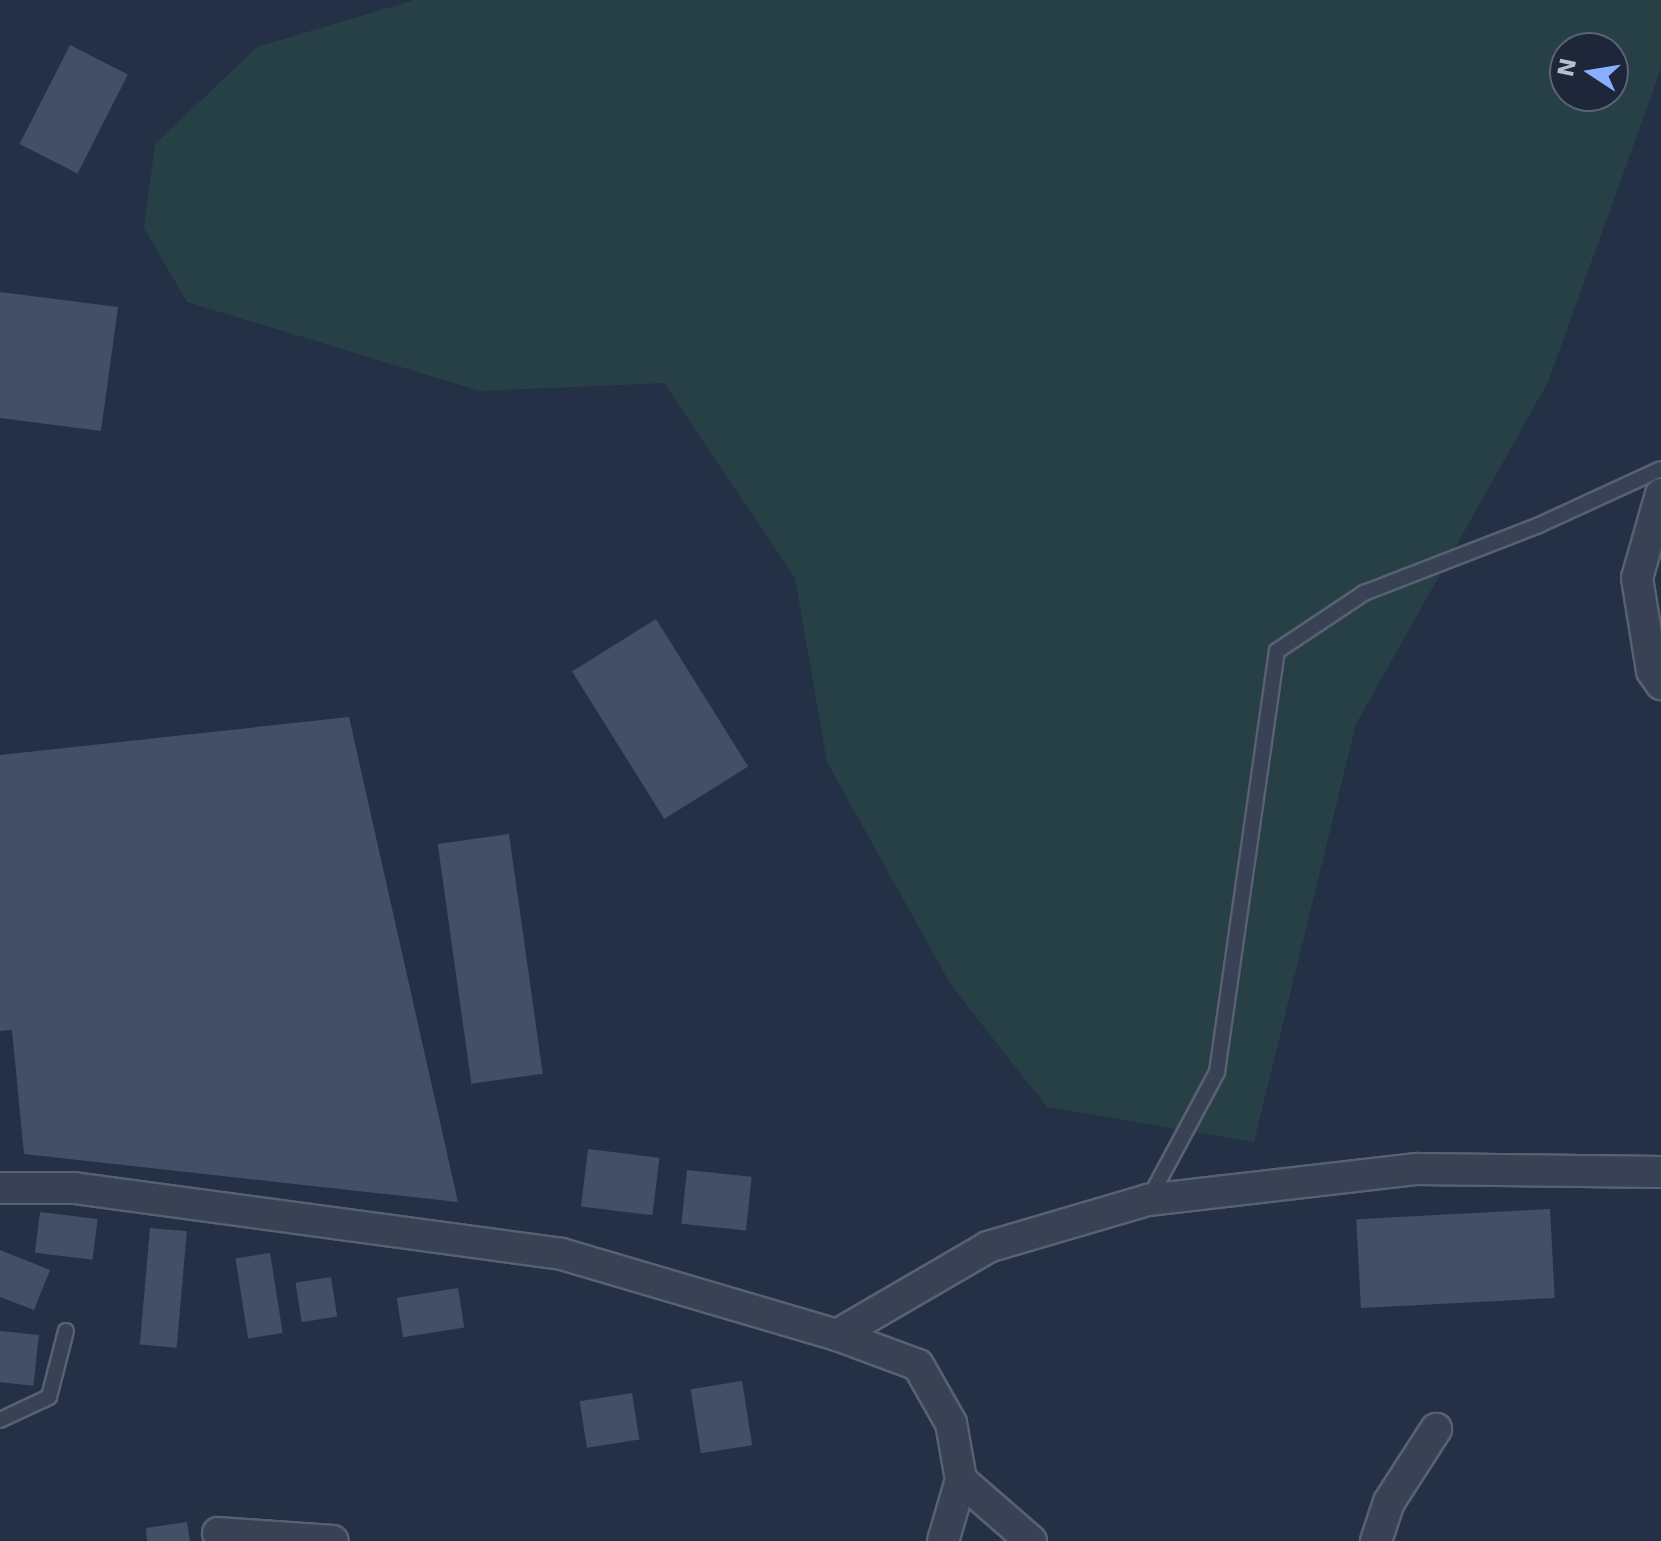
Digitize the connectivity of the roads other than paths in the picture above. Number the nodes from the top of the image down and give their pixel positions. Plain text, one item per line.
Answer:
1 (1661, 469) edge
2 (1661, 494) edge
3 (1661, 684) edge
4 (1661, 1172) edge
5 (0, 1188) edge
6 (1148, 1200) junction
7 (66, 1331) dead end
8 (837, 1335) junction
9 (0, 1420) edge
10 (1436, 1429) dead end
11 (961, 1480) junction
12 (218, 1533) dead end
13 (333, 1541) edge
14 (943, 1541) edge
15 (1031, 1541) edge
16 (1376, 1541) edge

1 - 6 lane
2 - 3 street
4 - 6 street
5 - 8 street
6 - 8 street
7 - 9 lane
8 - 11 street
10 - 16 street
11 - 14 street
11 - 15 street
12 - 13 street

